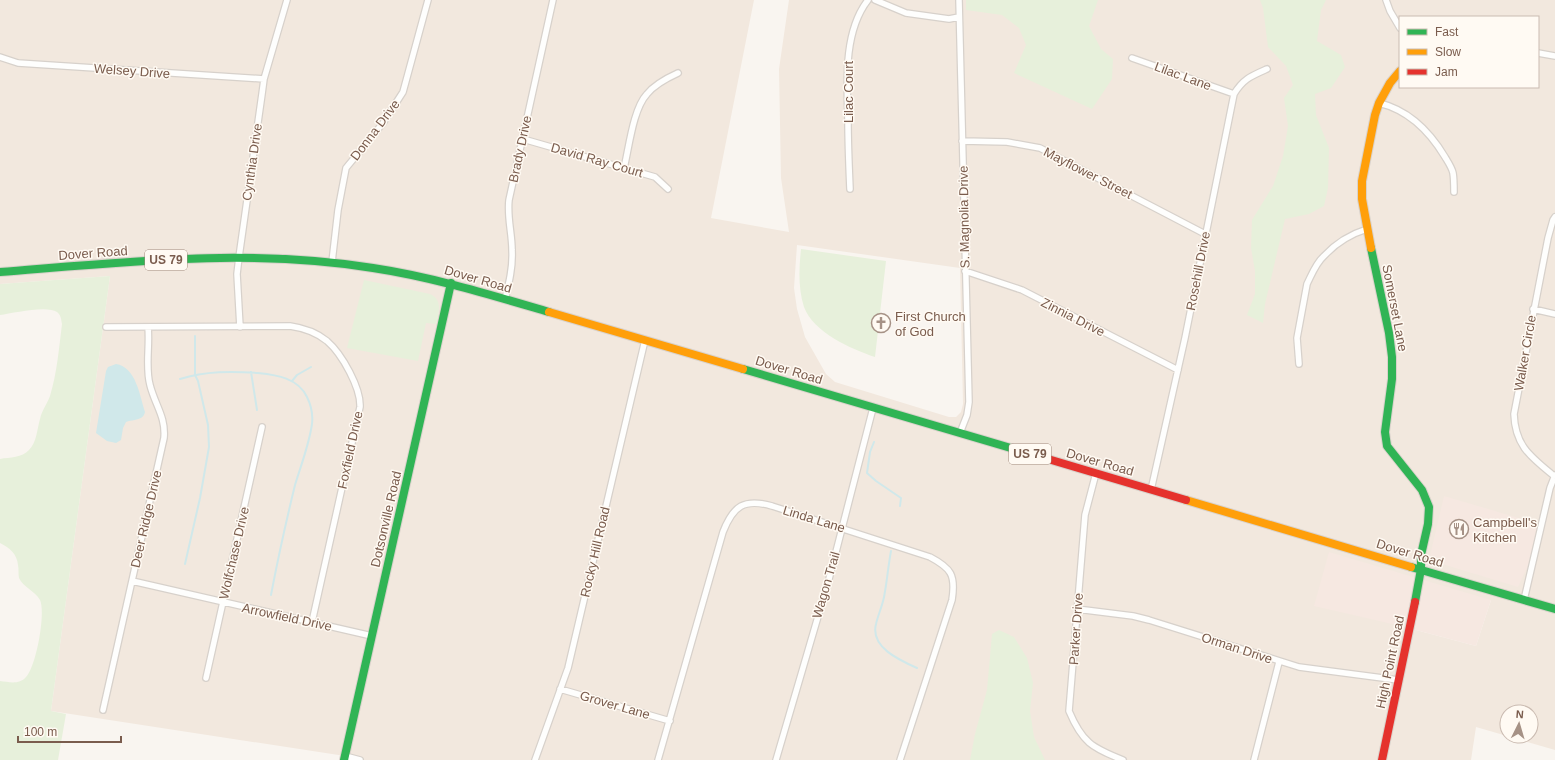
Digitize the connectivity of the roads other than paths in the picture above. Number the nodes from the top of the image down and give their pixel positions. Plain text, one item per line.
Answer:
1 (287, 0) edge
2 (428, 0) edge
3 (553, 0) edge
4 (868, 0) edge
5 (875, 0) edge
6 (959, 0) edge
7 (1386, 0) edge
8 (959, 17) junction
9 (1399, 26) edge
10 (1539, 53) edge
11 (1555, 56) edge
12 (0, 57) edge
13 (1132, 58) dead end
14 (1267, 69) dead end
15 (1399, 72) edge
16 (678, 73) dead end
17 (264, 79) junction
18 (1234, 94) junction
19 (1379, 103) junction
20 (523, 139) junction
21 (962, 141) junction
22 (624, 168) junction
23 (668, 189) dead end
24 (850, 189) dead end
25 (1454, 192) dead end
26 (1555, 217) edge
27 (1367, 228) junction
28 (1205, 234) junction
29 (238, 257) junction
30 (332, 262) junction
31 (965, 271) junction
32 (0, 272) edge
33 (451, 283) junction
34 (505, 299) junction
35 (1533, 309) junction
36 (1555, 314) edge
37 (106, 327) dead end
38 (148, 327) junction
39 (240, 327) junction
40 (645, 340) junction
41 (1299, 364) dead end
42 (1178, 370) junction
43 (873, 408) junction
44 (262, 427) dead end
45 (960, 434) junction
46 (1096, 474) junction
47 (1554, 476) edge
48 (1151, 490) junction
49 (842, 528) junction
50 (1421, 569) junction
51 (132, 581) junction
52 (1524, 600) junction
53 (223, 603) junction
54 (1077, 609) junction
55 (1555, 609) edge
56 (312, 622) junction
57 (372, 636) junction
58 (1279, 662) junction
59 (206, 678) dead end
60 (1398, 680) junction
61 (560, 689) junction
62 (103, 710) dead end
63 (670, 722) junction
64 (345, 758) edge
65 (360, 760) edge
66 (535, 760) edge
67 (658, 760) edge
68 (776, 760) edge
69 (900, 760) edge
70 (1123, 760) edge
71 (1254, 760) edge
72 (1382, 760) edge

1 - 17 street, Cynthia Drive
2 - 30 street, Donna Drive
3 - 20 street, Brady Drive
4 - 24 street, Lilac Court
5 - 8 street
6 - 8 street, S. Magnolia Drive
7 - 9 street
8 - 21 street, S. Magnolia Drive
10 - 11 street
12 - 17 street, Welsey Drive
13 - 18 street, Lilac Lane
14 - 18 street, Rosehill Drive
15 - 19 main road, Somerset Lane
16 - 22 street
17 - 29 street, Cynthia Drive
18 - 28 street, Rosehill Drive
19 - 25 street
19 - 27 main road, Somerset Lane
20 - 22 street, David Ray Court
20 - 34 street, Brady Drive
21 - 28 street, Mayflower Street
21 - 31 street, S. Magnolia Drive
22 - 23 street, David Ray Court
26 - 35 street, Walker Circle
27 - 41 street
27 - 50 main road, Somerset Lane
28 - 42 street, Rosehill Drive
29 - 30 main road, Dover Road / US 79
29 - 32 main road, Dover Road / US 79
29 - 39 street, Cynthia Drive
30 - 33 main road, Dover Road / US 79
31 - 42 street, Zinnia Drive
31 - 45 street, S. Magnolia Drive
33 - 34 main road, Dover Road / US 79
33 - 57 main road, Dotsonville Road
34 - 40 main road, Dover Road / US 79
35 - 36 street
35 - 47 street, Walker Circle
37 - 38 street, Foxfield Drive
38 - 39 street, Foxfield Drive
38 - 51 street, Deer Ridge Drive
39 - 56 street, Foxfield Drive
40 - 43 main road, Dover Road / US 79
40 - 61 street, Rocky Hill Road
42 - 48 street, Rosehill Drive
43 - 45 main road, Dover Road / US 79
43 - 49 street, Wagon Trail
44 - 53 street, Wolfchase Drive
45 - 46 main road, Dover Road / US 79
46 - 48 main road, Dover Road / US 79
46 - 54 street, Parker Drive
47 - 52 street, Walker Circle
48 - 50 main road, Dover Road / US 79
49 - 63 street, Linda Lane
49 - 68 street, Wagon Trail
49 - 69 street, Linda Lane
50 - 52 main road, Dover Road / US 79
50 - 60 main road, High Point Road
51 - 53 street, Arrowfield Drive
51 - 62 street, Deer Ridge Drive
52 - 55 main road, Dover Road / US 79
53 - 56 street, Arrowfield Drive
53 - 59 street, Wolfchase Drive
54 - 58 street, Orman Drive
54 - 70 street, Parker Drive
56 - 57 street, Arrowfield Drive
57 - 64 main road, Dotsonville Road
58 - 60 street, Orman Drive
58 - 71 street
60 - 72 main road, High Point Road
61 - 63 street, Grover Lane
61 - 66 street, Rocky Hill Road
63 - 67 street, Linda Lane
64 - 65 street

